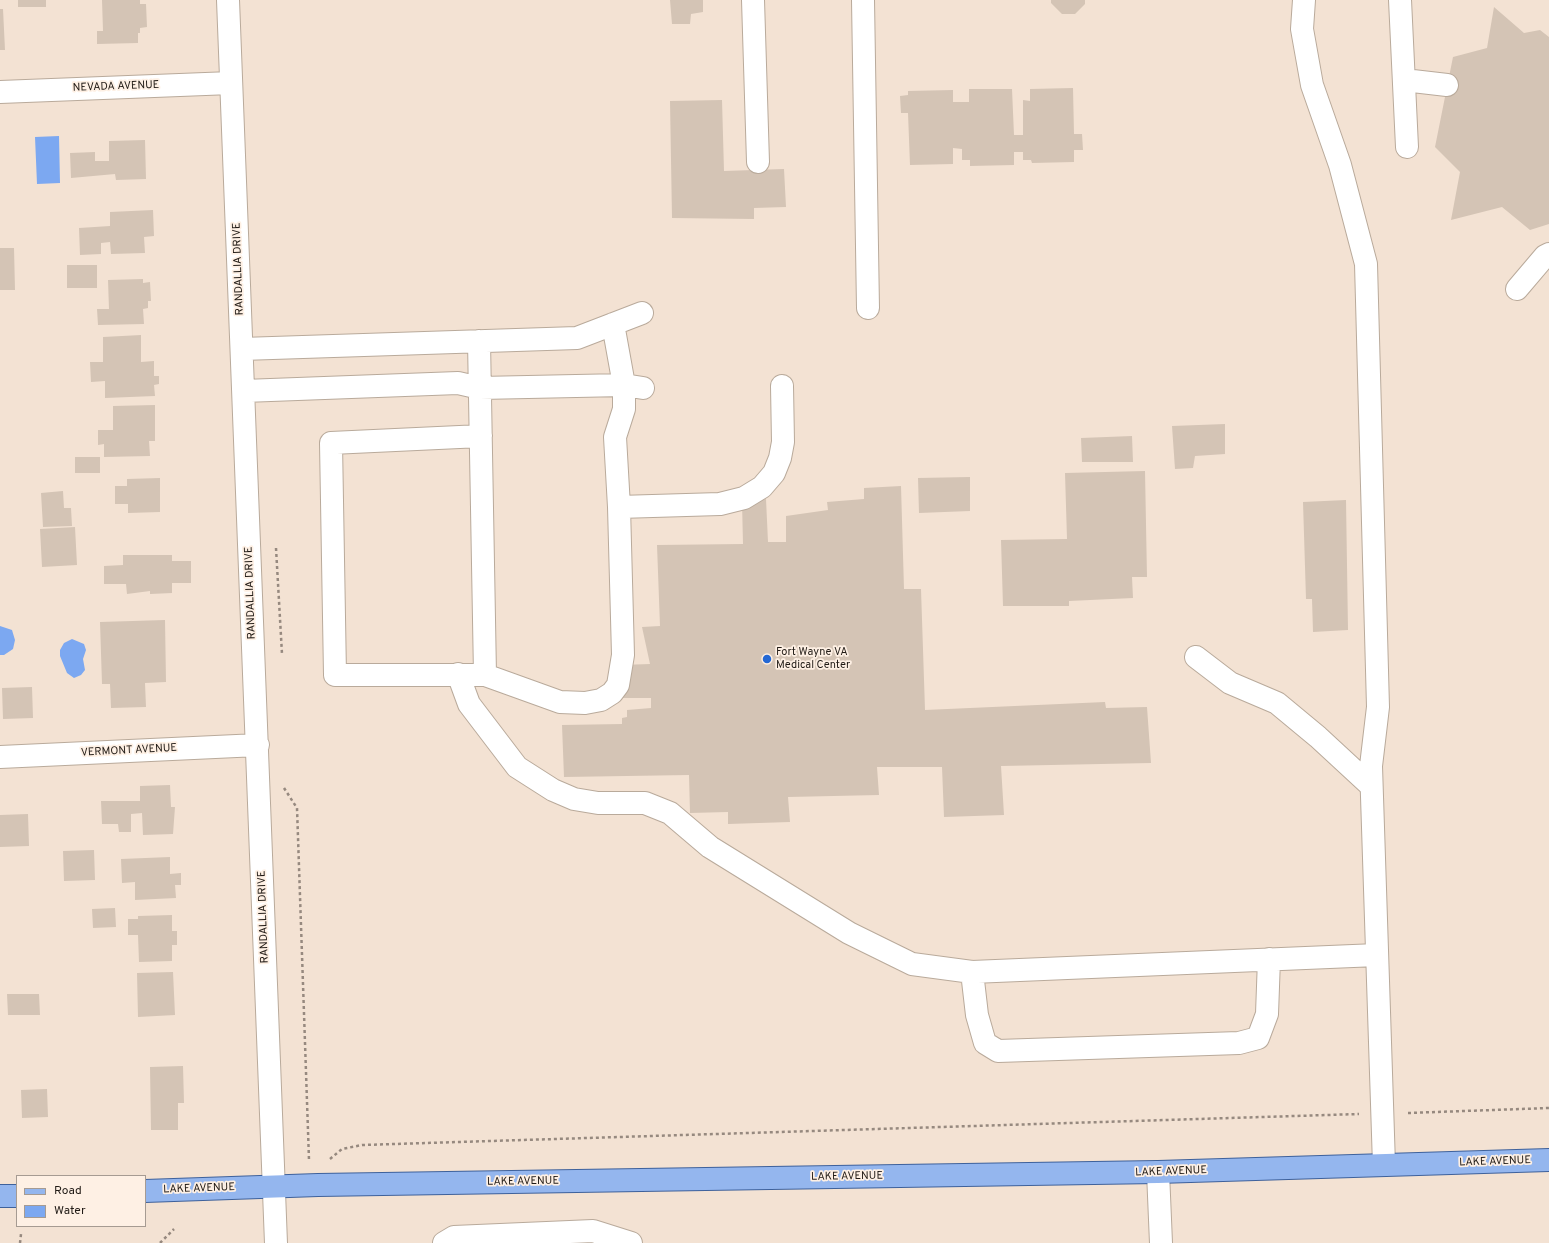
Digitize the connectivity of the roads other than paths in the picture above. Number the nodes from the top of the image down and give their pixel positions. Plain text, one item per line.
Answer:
1 (228, 0) edge
2 (753, 0) edge
3 (863, 0) edge
4 (1304, 0) edge
5 (1400, 0) edge
6 (1404, 80) junction
7 (231, 83) junction
8 (1448, 85) dead end
9 (0, 92) edge
10 (1407, 147) dead end
11 (758, 162) dead end
12 (1549, 254) edge
13 (1517, 289) dead end
14 (868, 308) dead end
15 (642, 313) dead end
16 (613, 324) junction
17 (479, 341) junction
18 (242, 349) junction
19 (634, 386) junction
20 (782, 386) dead end
21 (480, 388) junction
22 (244, 390) junction
23 (481, 436) junction
24 (619, 507) junction
25 (1196, 657) dead end
26 (458, 674) junction
27 (485, 675) junction
28 (258, 745) junction
29 (0, 757) edge
30 (1371, 786) junction
31 (1377, 956) junction
32 (1269, 959) junction
33 (972, 972) junction
34 (1549, 1160) edge
35 (1384, 1165) junction
36 (1158, 1172) junction
37 (274, 1186) junction
38 (146, 1191) edge
39 (0, 1196) edge
40 (16, 1196) edge
41 (276, 1243) edge
42 (444, 1243) edge
43 (631, 1243) edge
44 (1161, 1243) edge

1 - 7 street, RANDALLIA DRIVE
2 - 11 street
3 - 14 street
4 - 30 street
5 - 6 street
6 - 8 street
6 - 10 street
7 - 9 street, NEVADA AVENUE
7 - 18 street, RANDALLIA DRIVE
12 - 13 street
15 - 16 street
16 - 17 street
16 - 19 street
17 - 18 street
17 - 21 street
18 - 22 street, RANDALLIA DRIVE
19 - 21 street
19 - 24 street
20 - 24 street
21 - 22 street
21 - 23 street
22 - 28 street, RANDALLIA DRIVE
23 - 26 street
23 - 27 street
24 - 27 street
25 - 30 street
26 - 27 street
26 - 33 street
28 - 29 street, VERMONT AVENUE
28 - 37 street, RANDALLIA DRIVE
30 - 31 street
31 - 32 street
31 - 35 street
32 - 33 street
32 - 33 street
34 - 35 main road, LAKE AVENUE
35 - 36 main road, LAKE AVENUE
36 - 37 main road, LAKE AVENUE
36 - 44 street
37 - 38 main road, LAKE AVENUE
37 - 41 street, RANDALLIA DRIVE
39 - 40 main road
42 - 43 street

